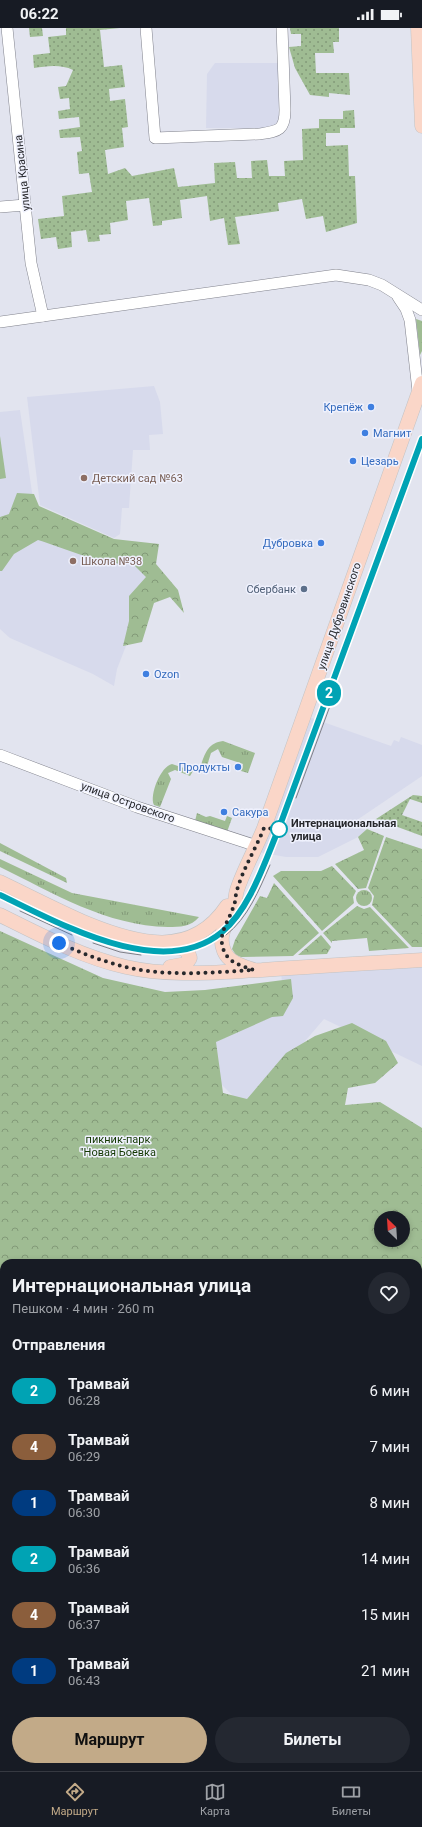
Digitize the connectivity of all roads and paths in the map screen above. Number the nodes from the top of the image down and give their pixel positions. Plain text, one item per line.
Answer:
1 (6, 28) edge
2 (146, 28) edge
3 (282, 28) edge
4 (418, 28) edge
5 (421, 80) edge
6 (422, 126) edge
7 (25, 204) junction
8 (0, 207) edge
9 (394, 292) junction
10 (422, 310) edge
11 (43, 316) junction
12 (0, 322) edge
13 (420, 387) edge
14 (0, 755) edge
15 (257, 846) junction
16 (0, 882) edge
17 (237, 890) junction
18 (0, 915) edge
19 (132, 940) junction
20 (422, 960) edge
21 (108, 962) junction
22 (254, 970) junction

1 - 7 street, улица Красина
2 - 3 street
4 - 5 main road
5 - 6 main road
7 - 8 street
7 - 11 street, улица Красина
9 - 10 street
9 - 11 street
9 - 13 street
11 - 12 street
13 - 15 main road, улица Дубровинского
14 - 15 street, улица Островского
15 - 17 main road, улица Дубровинского
16 - 19 main road
17 - 19 main road
17 - 22 main road, улица Дубровинского
18 - 21 main road
19 - 21 main road
20 - 22 main road
21 - 22 main road

